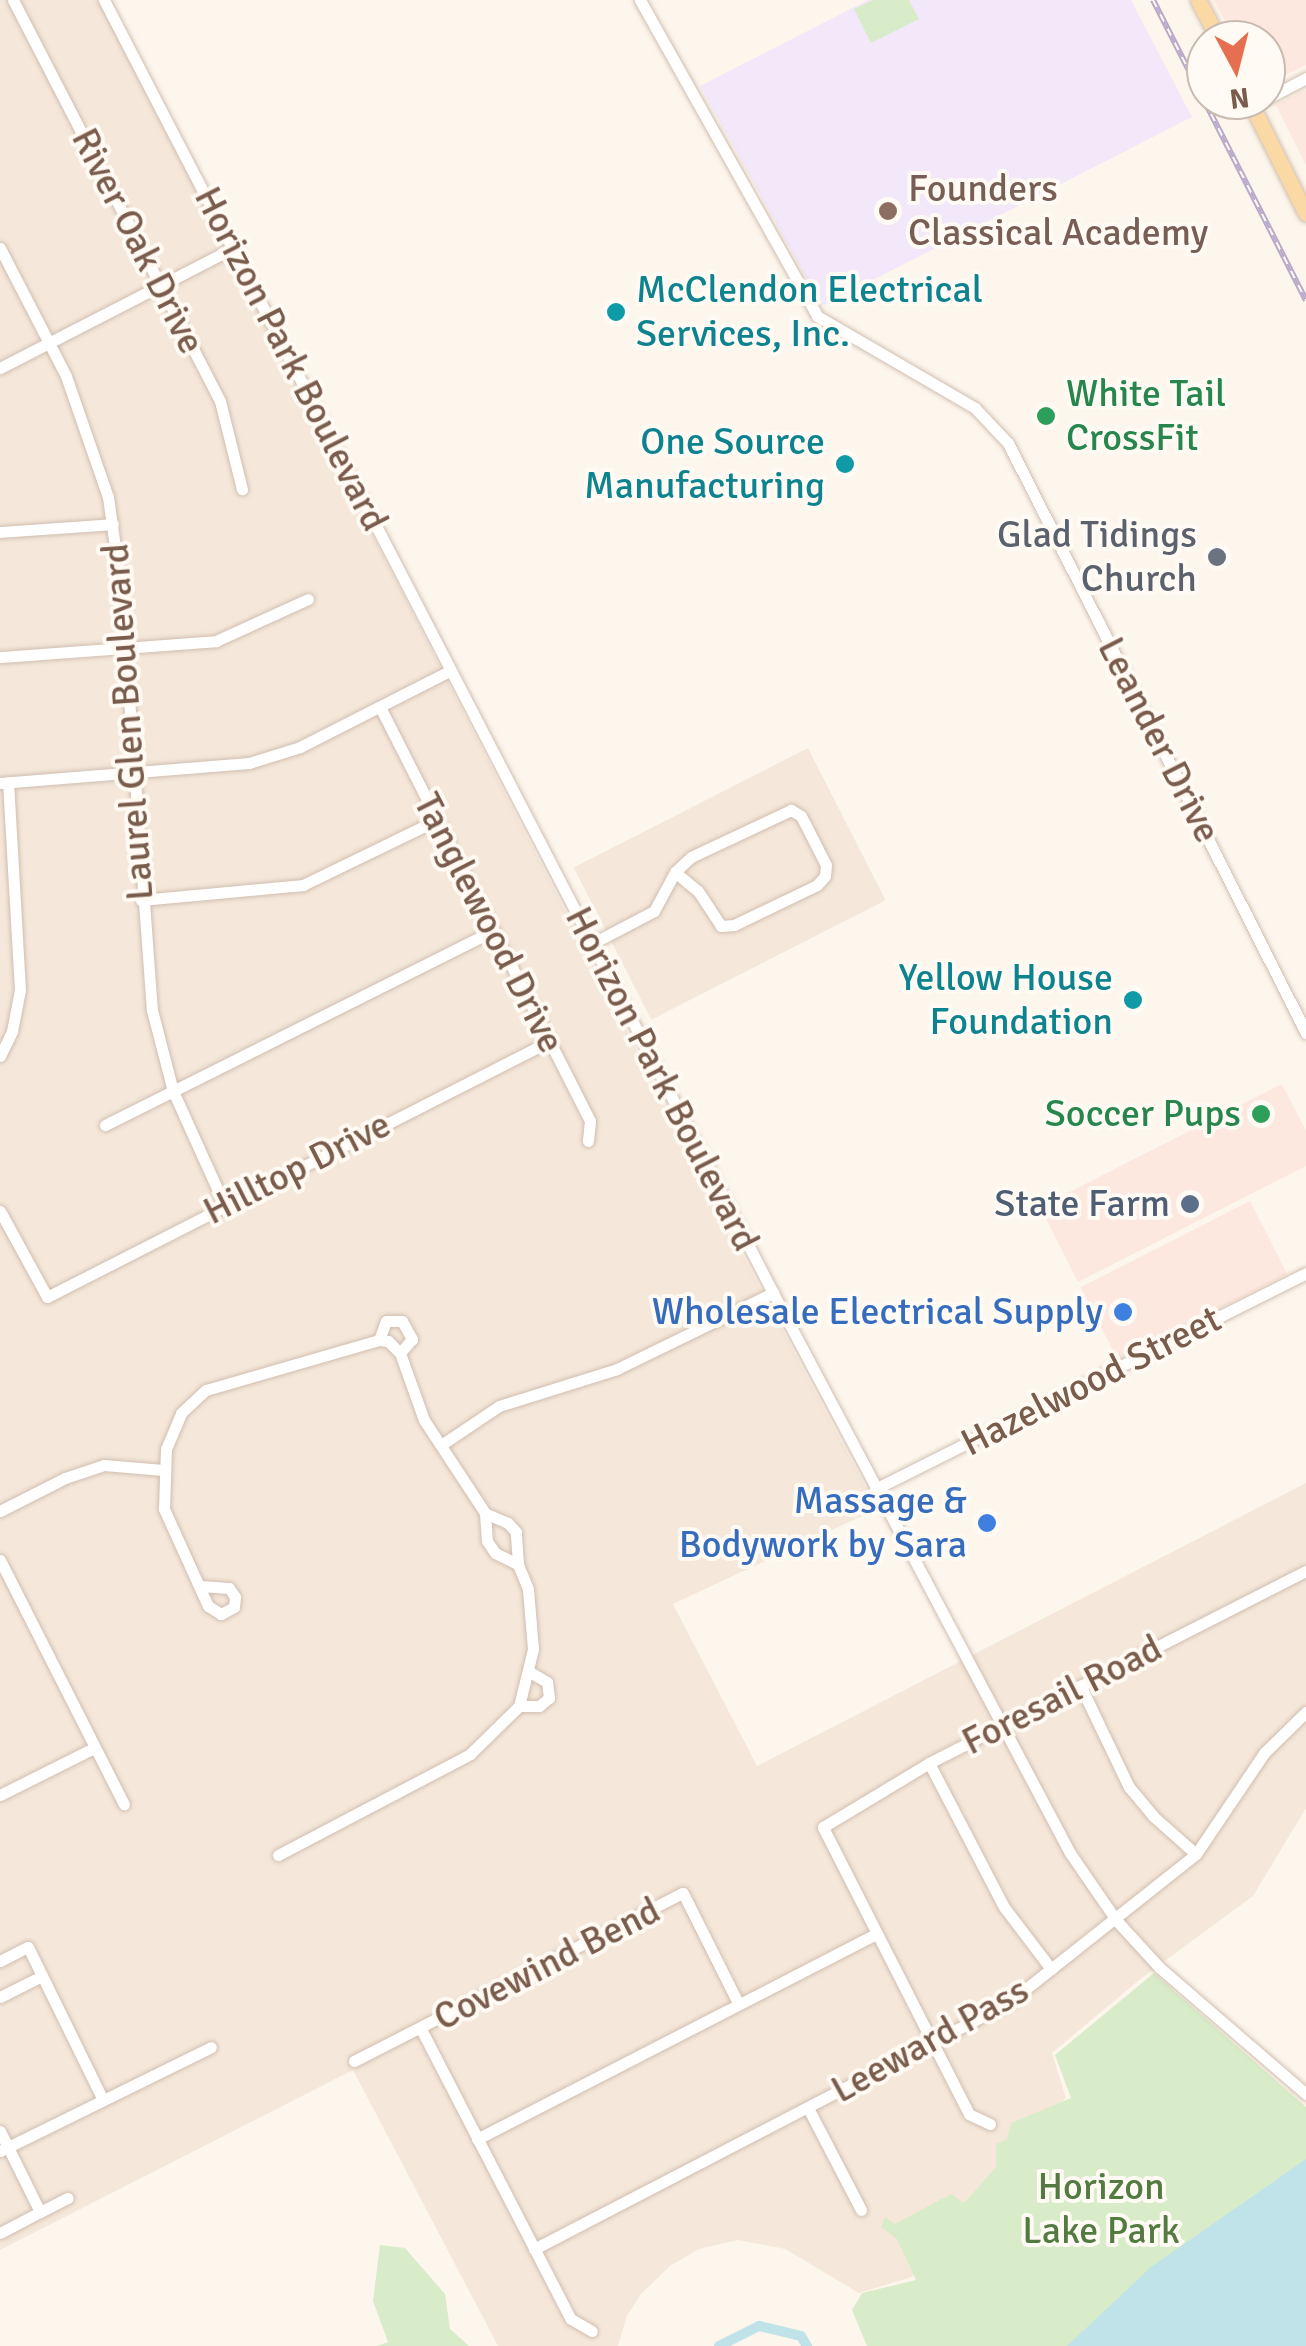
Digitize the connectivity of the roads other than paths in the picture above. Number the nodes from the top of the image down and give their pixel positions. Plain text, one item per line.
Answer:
1 (13, 0) edge
2 (104, 0) edge
3 (640, 0) edge
4 (1266, 120) edge
5 (1306, 214) edge
6 (0, 248) edge
7 (232, 248) junction
8 (160, 286) junction
9 (49, 342) junction
10 (0, 368) edge
11 (242, 489) dead end
12 (113, 524) junction
13 (0, 532) edge
14 (308, 599) dead end
15 (125, 648) junction
16 (0, 656) edge
17 (451, 670) junction
18 (380, 706) junction
19 (133, 775) junction
20 (4, 783) edge
21 (438, 820) junction
22 (674, 872) junction
23 (142, 900) junction
24 (494, 931) junction
25 (591, 944) junction
26 (1306, 1033) edge
27 (548, 1042) junction
28 (0, 1056) edge
29 (174, 1091) junction
30 (105, 1125) dead end
31 (588, 1140) dead end
32 (224, 1204) junction
33 (0, 1211) edge
34 (1306, 1273) edge
35 (773, 1293) junction
36 (379, 1340) junction
37 (400, 1353) junction
38 (441, 1445) junction
39 (162, 1470) junction
40 (876, 1489) junction
41 (0, 1511) edge
42 (485, 1513) junction
43 (0, 1560) edge
44 (518, 1564) junction
45 (1306, 1571) edge
46 (200, 1586) dead end
47 (530, 1672) junction
48 (1080, 1687) junction
49 (519, 1706) junction
50 (1306, 1712) edge
51 (1002, 1725) junction
52 (94, 1748) junction
53 (929, 1762) junction
54 (0, 1795) edge
55 (124, 1804) dead end
56 (1196, 1854) junction
57 (278, 1855) dead end
58 (1116, 1920) junction
59 (876, 1934) junction
60 (0, 1961) edge
61 (1052, 1969) junction
62 (42, 1976) junction
63 (0, 1997) edge
64 (738, 2004) junction
65 (421, 2029) junction
66 (932, 2044) junction
67 (211, 2046) dead end
68 (354, 2060) dead end
69 (1306, 2094) edge
70 (104, 2100) junction
71 (808, 2108) junction
72 (990, 2124) dead end
73 (0, 2131) edge
74 (477, 2139) junction
75 (4, 2148) edge
76 (68, 2198) dead end
77 (862, 2210) dead end
78 (40, 2212) junction
79 (0, 2232) edge
80 (534, 2249) junction
81 (592, 2331) dead end

1 - 8 street, River Oak Drive
2 - 7 street, Horizon Park Boulevard
3 - 26 street, Leander Drive
4 - 5 main road
6 - 9 street, Laurel Glen Boulevard
7 - 8 street
7 - 17 street, Horizon Park Boulevard
8 - 9 street
8 - 11 street, River Oak Drive
9 - 10 street
9 - 12 street, Laurel Glen Boulevard
12 - 13 street
12 - 15 street, Laurel Glen Boulevard
14 - 15 street
15 - 16 street
15 - 19 street, Laurel Glen Boulevard
17 - 18 street
17 - 25 street, Horizon Park Boulevard
18 - 19 street
18 - 21 street, Tanglewood Drive
19 - 20 street
19 - 23 street, Laurel Glen Boulevard
20 - 28 street
21 - 23 street
21 - 24 street, Tanglewood Drive
22 - 22 street
22 - 25 street
23 - 29 street, Laurel Glen Boulevard
24 - 27 street, Tanglewood Drive
24 - 29 street
25 - 35 street, Horizon Park Boulevard
27 - 31 street, Tanglewood Drive
27 - 32 street, Hilltop Drive
29 - 30 street
29 - 32 street, Laurel Glen Boulevard
32 - 33 street, Hilltop Drive
34 - 40 street, Hazelwood Street
35 - 38 street
35 - 40 street, Horizon Park Boulevard
36 - 37 street
36 - 37 street
36 - 39 street
37 - 38 street
38 - 42 street
39 - 41 street
39 - 46 street
40 - 51 street, Horizon Park Boulevard
42 - 44 street
42 - 44 street
43 - 52 street
44 - 47 street
45 - 48 street, Foresail Road
47 - 49 street
47 - 49 street
48 - 51 street, Foresail Road
48 - 56 street
49 - 57 street
50 - 56 street, Leeward Pass
51 - 53 street, Foresail Road
51 - 58 street, Horizon Park Boulevard
52 - 54 street
52 - 55 street
53 - 59 street, Foresail Road
53 - 61 street
56 - 58 street, Leeward Pass
58 - 61 street, Leeward Pass
58 - 69 street, Horizon Park Boulevard
59 - 64 street
59 - 66 street
60 - 62 street
61 - 66 street, Leeward Pass
62 - 63 street
62 - 70 street
64 - 65 street, Covewind Bend
64 - 74 street
65 - 68 street, Covewind Bend
65 - 74 street
66 - 71 street, Leeward Pass
66 - 72 street
67 - 70 street
70 - 75 street
71 - 77 street
71 - 80 street, Leeward Pass
73 - 75 street
74 - 80 street
75 - 78 street
76 - 78 street
78 - 79 street
80 - 81 street

